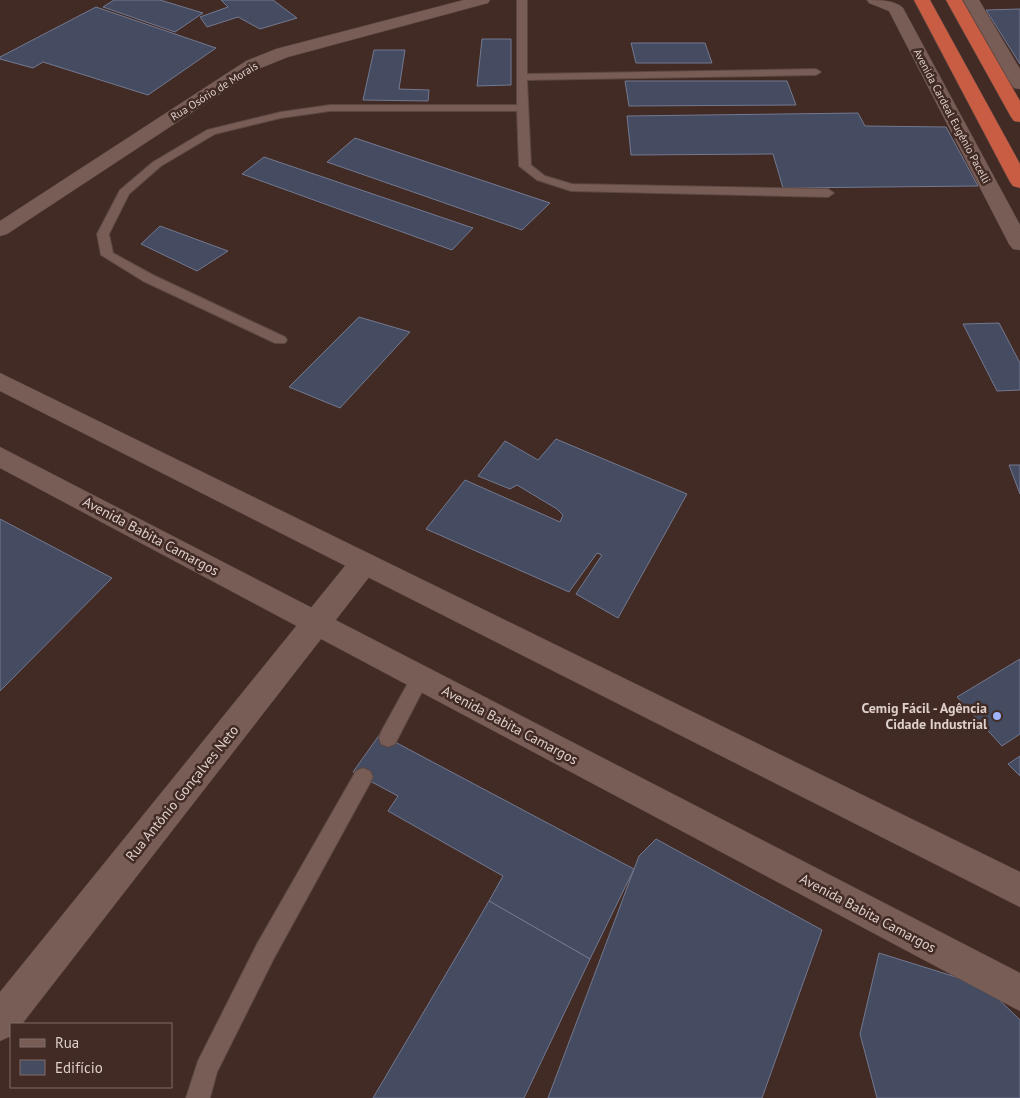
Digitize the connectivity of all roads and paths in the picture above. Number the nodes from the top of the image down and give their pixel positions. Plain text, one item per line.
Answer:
1 (482, 0) edge
2 (522, 0) edge
3 (875, 0) edge
4 (922, 0) edge
5 (954, 0) edge
6 (971, 0) edge
7 (816, 72) dead end
8 (522, 77) junction
9 (1020, 84) edge
10 (522, 108) junction
11 (1020, 117) edge
12 (1020, 182) edge
13 (828, 193) dead end
14 (0, 230) edge
15 (1020, 244) edge
16 (280, 340) dead end
17 (0, 382) edge
18 (0, 456) edge
19 (363, 564) junction
20 (317, 624) junction
21 (420, 678) junction
22 (388, 738) dead end
23 (363, 777) dead end
24 (1020, 890) edge
25 (1020, 992) edge
26 (0, 1022) edge
27 (198, 1098) edge

1 - 14 street, Rua Osório de Morais
2 - 8 lane
3 - 15 street, Avenida Cardeal Eugênio Pacelli
4 - 12 highway
5 - 11 highway
6 - 9 street
7 - 8 lane
8 - 10 lane
10 - 13 lane
10 - 16 lane
17 - 19 street
18 - 20 street, Avenida Babita Camargos
19 - 20 street, Rua Antônio Gonçalves Neto
19 - 24 street
20 - 21 street, Avenida Babita Camargos
20 - 26 street, Rua Antônio Gonçalves Neto
21 - 22 lane
21 - 25 street, Avenida Babita Camargos
23 - 27 lane

